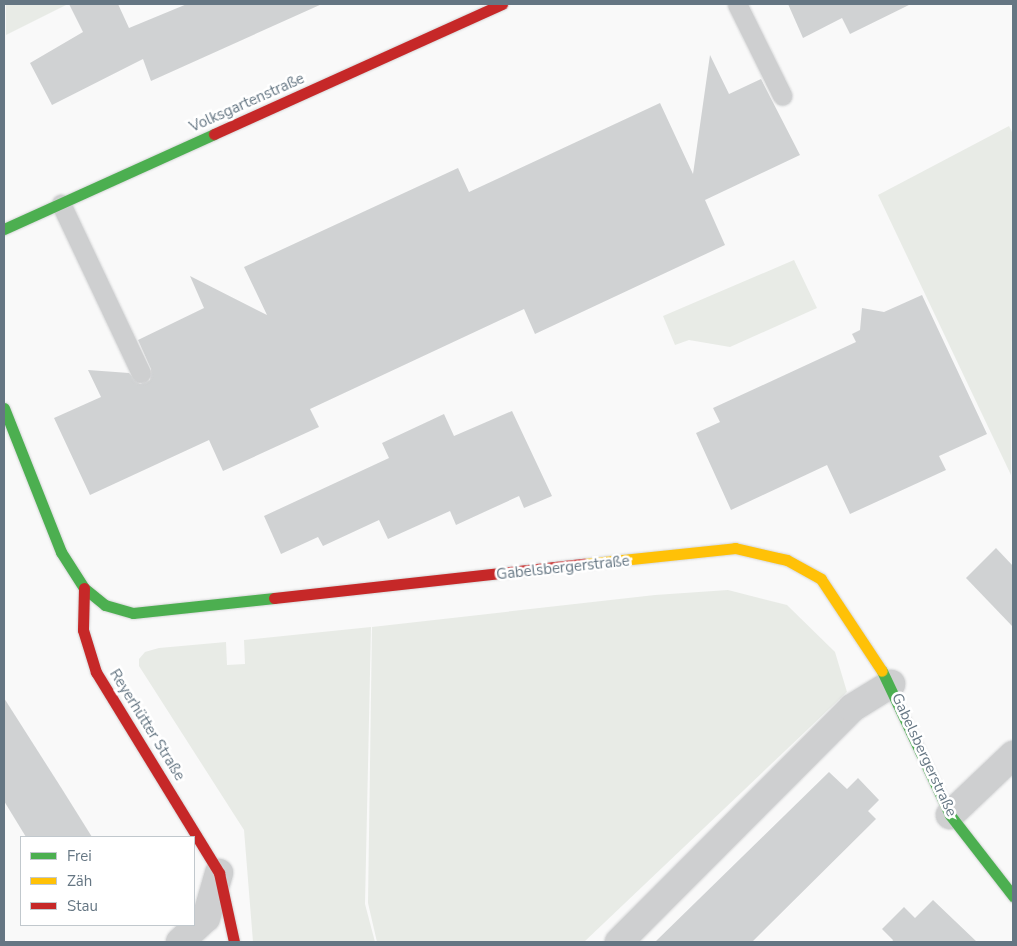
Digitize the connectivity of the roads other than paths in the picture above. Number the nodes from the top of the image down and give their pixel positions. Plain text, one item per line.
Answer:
1 (502, 4) edge
2 (737, 4) edge
3 (782, 95) dead end
4 (61, 204) junction
5 (4, 229) edge
6 (141, 373) dead end
7 (4, 408) edge
8 (84, 588) junction
9 (891, 684) junction
10 (1013, 755) edge
11 (950, 815) junction
12 (219, 873) junction
13 (1013, 896) edge
14 (180, 942) edge
15 (234, 942) edge
16 (619, 942) edge

1 - 4 street, Volksgartenstraße
2 - 3 lane
4 - 5 street, Volksgartenstraße
4 - 6 lane
7 - 8 street
8 - 9 street, Gabelsbergerstraße
8 - 12 street, Reyerhütter Straße
9 - 11 street, Gabelsbergerstraße
9 - 16 street, Gabelsbergerstraße
10 - 11 street
11 - 13 street, Gabelsbergerstraße
12 - 14 street
12 - 15 street, Reyerhütter Straße

